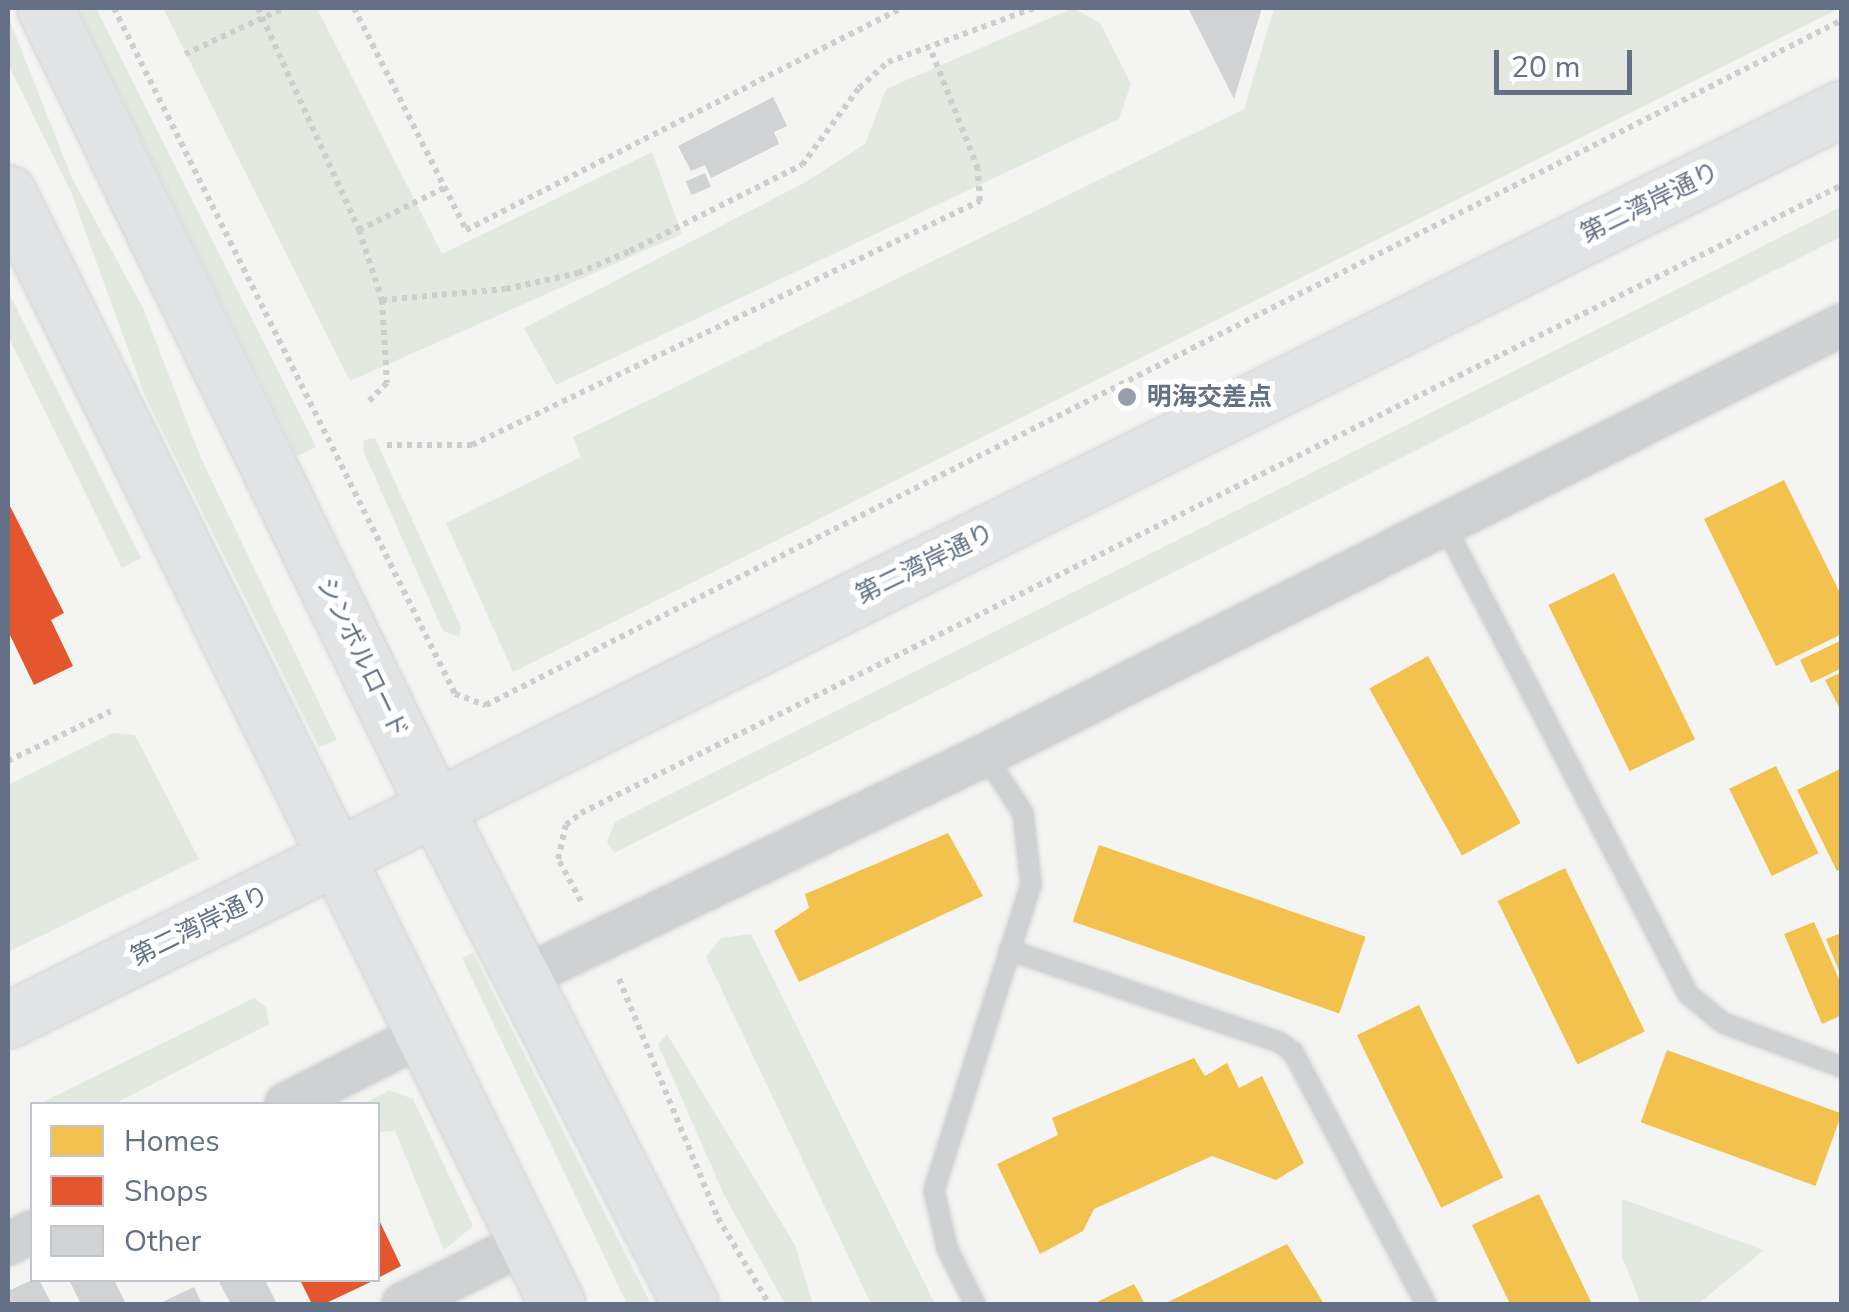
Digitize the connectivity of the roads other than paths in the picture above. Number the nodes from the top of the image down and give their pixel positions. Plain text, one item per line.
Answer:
1 (45, 8) edge
2 (1842, 108) edge
3 (8, 192) edge
4 (1842, 326) edge
5 (1444, 524) junction
6 (985, 755) junction
7 (435, 808) junction
8 (336, 858) junction
9 (1009, 950) junction
10 (524, 977) junction
11 (8, 1020) edge
12 (424, 1034) junction
13 (1842, 1067) edge
14 (290, 1102) edge
15 (526, 1242) junction
16 (404, 1304) edge
17 (557, 1304) edge
18 (690, 1304) edge
19 (974, 1304) edge
20 (1426, 1304) edge

1 - 7 street, シンボルロード
2 - 7 street, 第二湾岸通り
3 - 8 street
4 - 5 street
5 - 6 street
5 - 13 lane
6 - 9 lane
6 - 10 street
7 - 8 street, 第二湾岸通り
7 - 10 street, シンボルロード
8 - 11 street, 第二湾岸通り
8 - 12 street
9 - 19 lane
9 - 20 lane
10 - 18 street, シンボルロード
12 - 14 street
12 - 15 street
15 - 16 street
15 - 17 street

